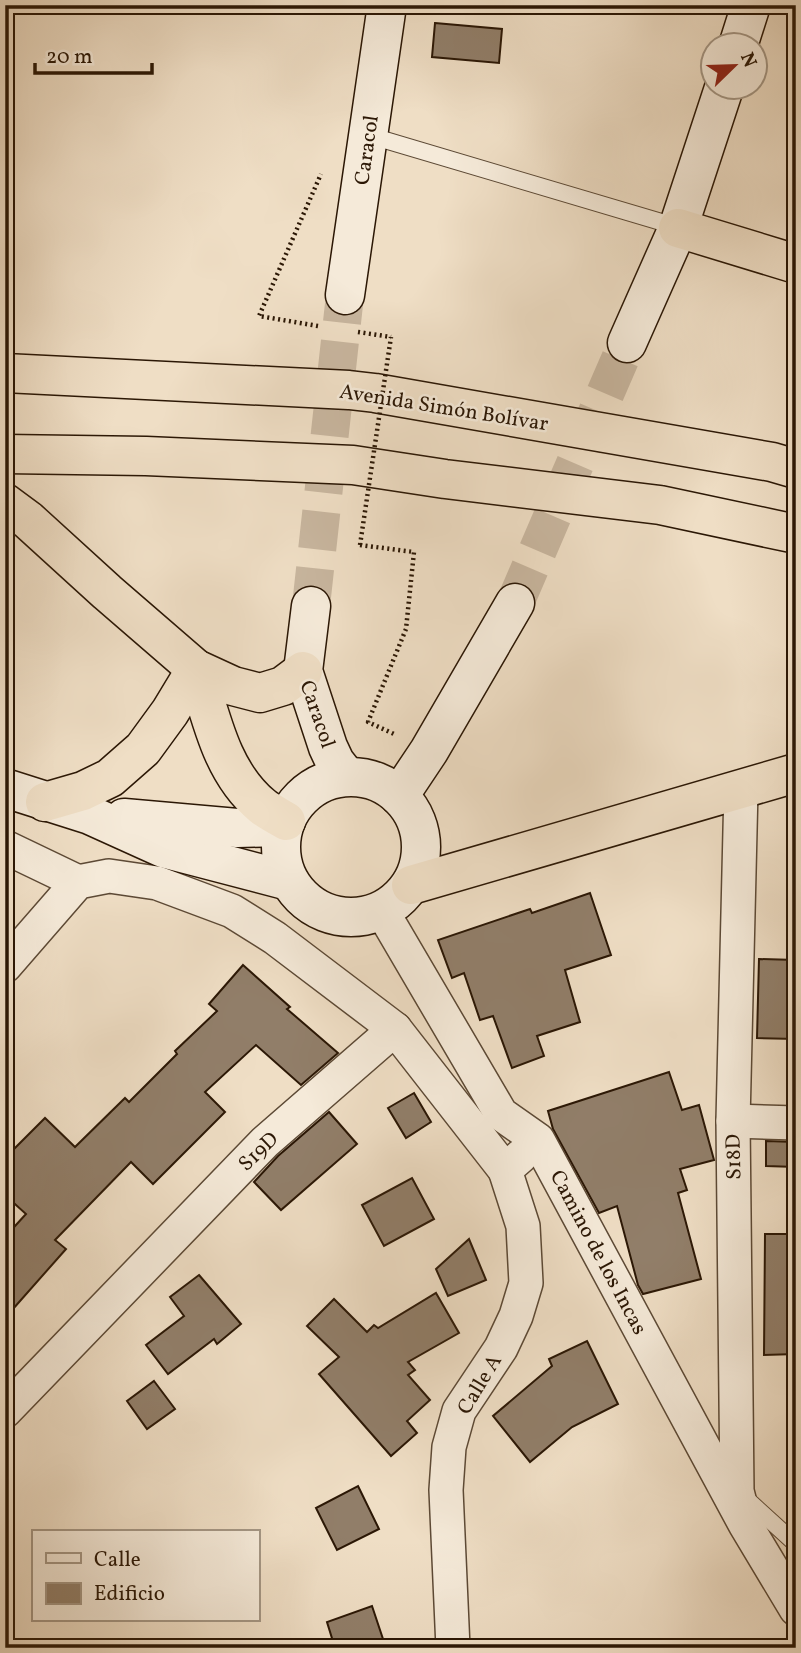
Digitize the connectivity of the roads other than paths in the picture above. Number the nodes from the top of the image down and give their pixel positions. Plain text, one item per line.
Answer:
1 (387, 5) edge
2 (751, 5) edge
3 (742, 32) edge
4 (719, 102) edge
5 (367, 143) junction
6 (678, 228) junction
7 (796, 264) edge
8 (345, 295) tunnel mouth
9 (627, 343) tunnel mouth
10 (5, 373) edge
11 (5, 454) edge
12 (796, 469) edge
13 (5, 503) edge
14 (796, 534) edge
15 (515, 603) tunnel mouth
16 (311, 606) tunnel mouth
17 (196, 669) junction
18 (303, 671) junction
19 (796, 773) edge
20 (346, 776) junction
21 (5, 788) edge
22 (741, 789) junction
23 (399, 796) junction
24 (45, 802) junction
25 (90, 815) junction
26 (285, 824) junction
27 (5, 848) edge
28 (289, 881) junction
29 (78, 882) junction
30 (411, 885) junction
31 (382, 911) junction
32 (5, 966) edge
33 (395, 1029) junction
34 (733, 1121) junction
35 (796, 1123) edge
36 (538, 1140) junction
37 (505, 1170) junction
38 (5, 1411) edge
39 (737, 1490) junction
40 (746, 1524) junction
41 (796, 1544) edge
42 (796, 1609) edge
43 (453, 1648) edge

1 - 5 street, Caracol
2 - 3 street
4 - 6 street
5 - 6 lane
5 - 8 street, Caracol
6 - 7 highway
6 - 9 street
10 - 12 highway, Avenida Simón Bolívar
11 - 14 highway
13 - 17 highway
15 - 23 street
16 - 18 street, Caracol
17 - 18 highway
17 - 24 highway
17 - 26 highway
18 - 20 street, Caracol
19 - 22 highway
20 - 23 street
20 - 26 street
21 - 24 street
22 - 30 highway
22 - 34 street, S18D
23 - 30 street
24 - 25 street
25 - 26 street
25 - 28 street
26 - 28 street
27 - 29 street
28 - 31 street
29 - 32 street
29 - 33 street
30 - 31 street
31 - 36 street, Camino de los Incas
33 - 37 street
33 - 38 street, S19D
34 - 35 street
34 - 39 street, S18D
36 - 37 street
36 - 40 street, Camino de los Incas
37 - 43 street, Calle A
39 - 40 street, S18D
39 - 41 lane
40 - 42 street, Camino de los Incas

